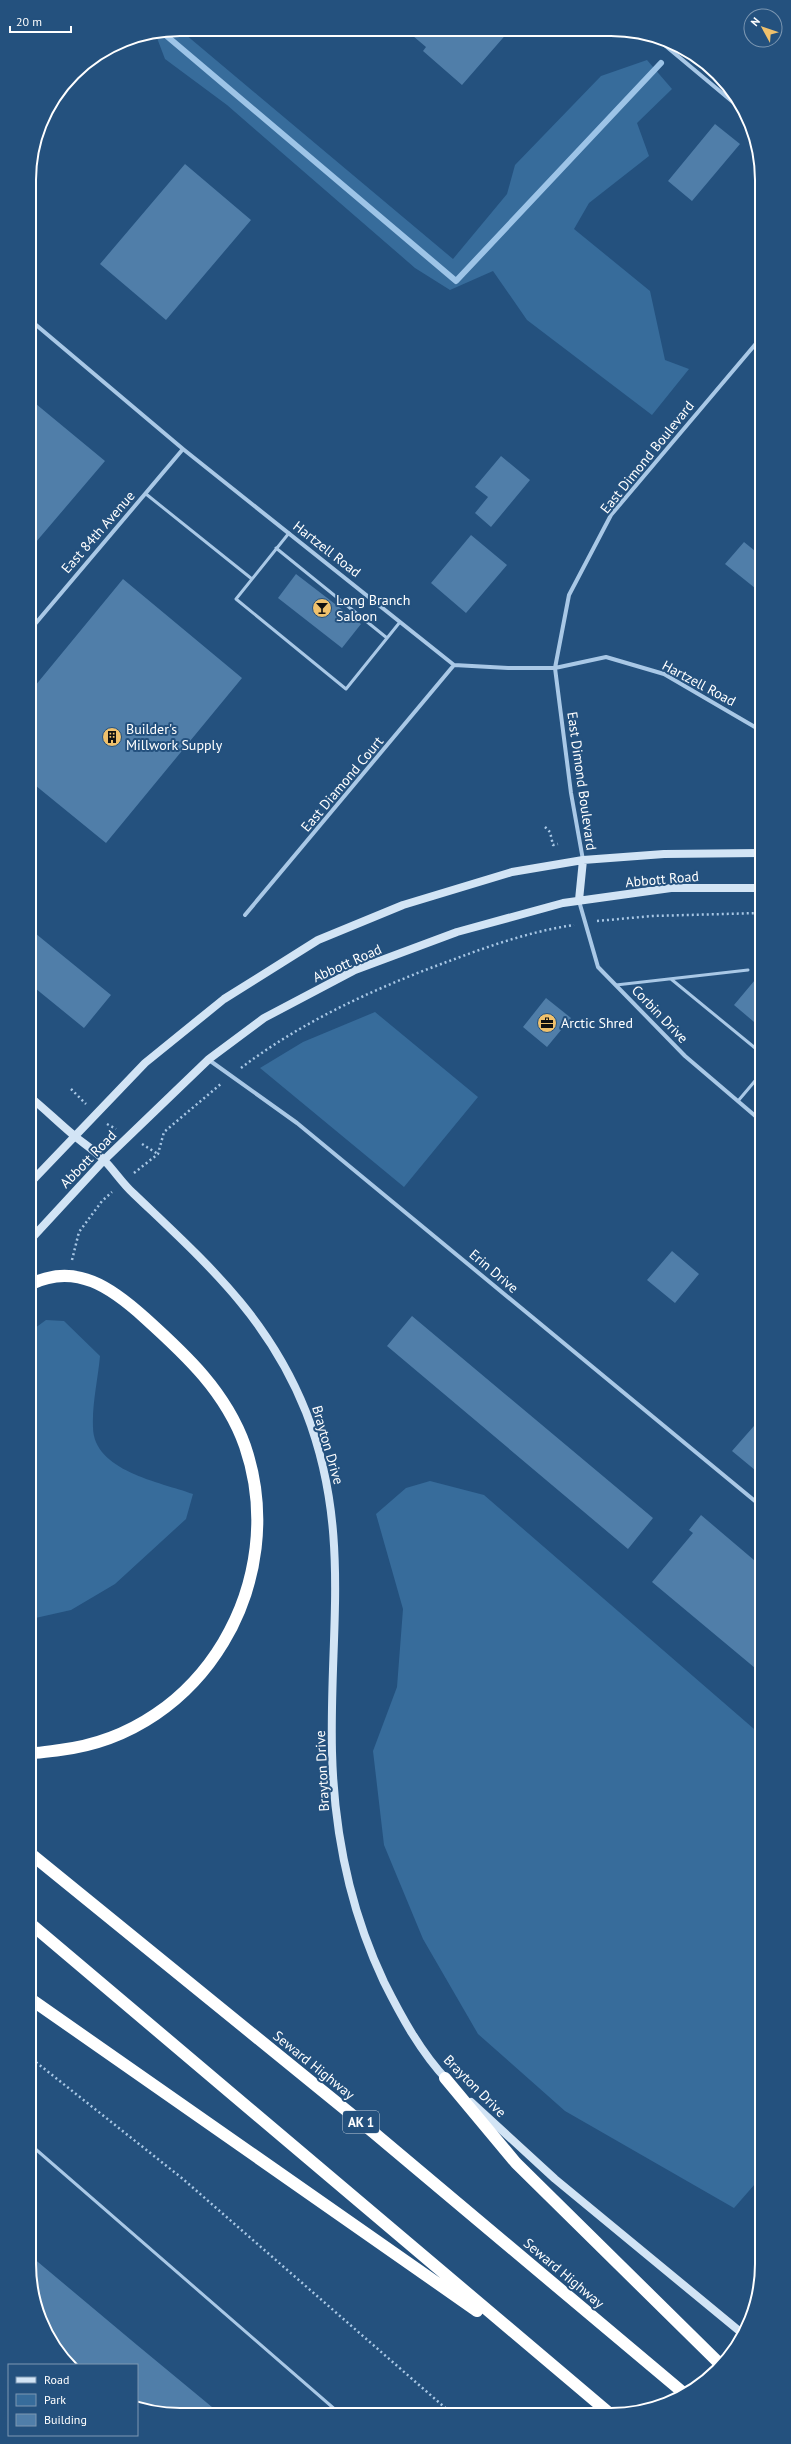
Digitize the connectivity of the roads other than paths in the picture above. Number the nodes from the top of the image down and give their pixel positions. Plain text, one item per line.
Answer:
1 (668, 48) edge
2 (732, 101) edge
3 (36, 324) edge
4 (755, 345) edge
5 (183, 449) junction
6 (146, 494) junction
7 (289, 533) junction
8 (276, 548) junction
9 (252, 579) junction
10 (400, 622) junction
11 (36, 623) edge
12 (387, 638) junction
13 (454, 665) junction
14 (555, 668) junction
15 (755, 727) edge
16 (755, 852) edge
17 (582, 860) junction
18 (755, 888) edge
19 (579, 900) junction
20 (245, 915) dead end
21 (748, 970) dead end
22 (671, 979) junction
23 (616, 985) junction
24 (755, 1048) edge
25 (209, 1059) junction
26 (755, 1081) edge
27 (738, 1101) junction
28 (36, 1102) edge
29 (755, 1116) edge
30 (75, 1136) junction
31 (104, 1160) junction
32 (36, 1176) edge
33 (36, 1234) edge
34 (36, 1282) edge
35 (755, 1501) edge
36 (36, 1752) edge
37 (36, 1858) edge
38 (36, 1928) edge
39 (36, 2003) edge
40 (445, 2078) junction
41 (36, 2149) edge
42 (739, 2330) edge
43 (536, 2352) junction
44 (717, 2361) edge
45 (680, 2390) edge
46 (333, 2408) edge
47 (603, 2408) edge

1 - 2 street
3 - 5 street, Hartzell Road
4 - 14 street, East Dimond Boulevard
5 - 6 street, East 84th Avenue
5 - 7 street, Hartzell Road
6 - 9 lane
6 - 11 street, East 84th Avenue
7 - 8 lane
7 - 10 street, Hartzell Road
8 - 9 lane
8 - 12 lane
9 - 12 lane
10 - 12 lane
10 - 13 street, Hartzell Road
13 - 14 street, Hartzell Road
13 - 20 street, East Diamond Court
14 - 15 street, Hartzell Road
14 - 17 street, East Dimond Boulevard
16 - 17 main road, Abbott Road
17 - 19 main road
17 - 30 main road, Abbott Road
18 - 19 main road, Abbott Road
19 - 23 street, Corbin Drive
19 - 25 main road, Abbott Road
21 - 22 lane
22 - 23 lane
22 - 24 lane
23 - 27 street, Corbin Drive
25 - 31 main road, Abbott Road
25 - 35 street, Erin Drive
26 - 27 lane
27 - 29 street, Corbin Drive
28 - 30 main road, Brayton Drive
30 - 31 main road, Brayton Drive
30 - 32 main road, Abbott Road
31 - 33 main road, Abbott Road
31 - 40 main road, Brayton Drive
34 - 36 highway
37 - 45 highway, Seward Highway / AK 1
38 - 43 highway
39 - 43 highway
40 - 42 main road, Brayton Drive
40 - 44 highway
41 - 46 lane
43 - 47 highway

